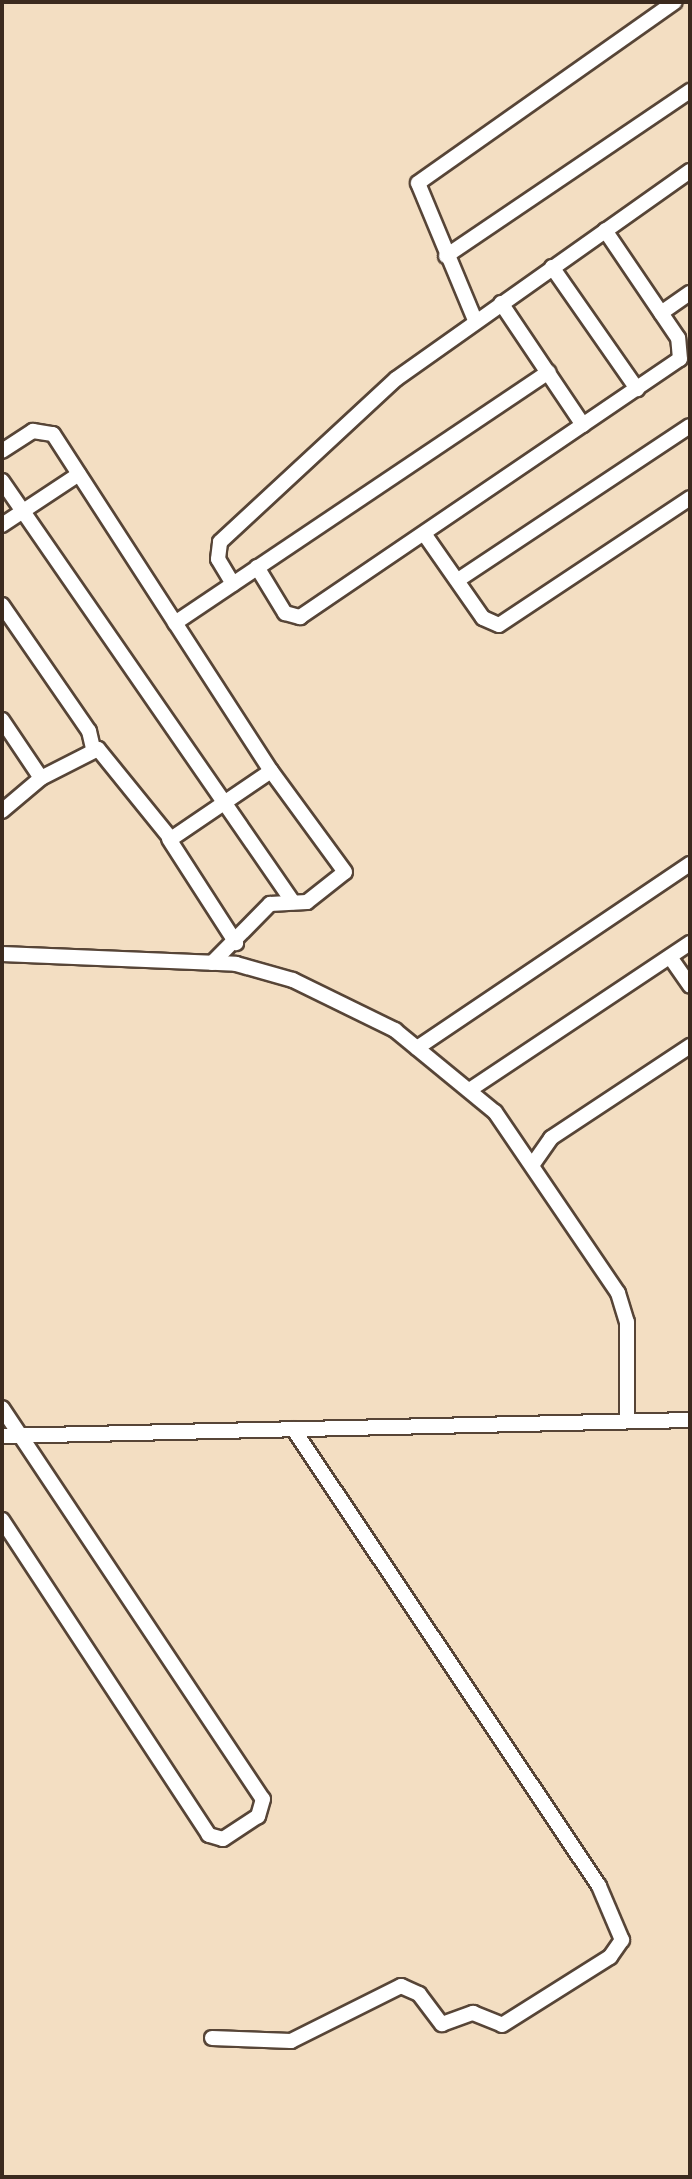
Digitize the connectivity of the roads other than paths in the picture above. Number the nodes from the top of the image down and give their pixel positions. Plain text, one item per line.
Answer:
1 (675, 2) edge
2 (690, 91) edge
3 (690, 171) edge
4 (605, 230) junction
5 (446, 256) junction
6 (552, 267) junction
7 (690, 293) edge
8 (501, 303) junction
9 (661, 313) junction
10 (475, 320) junction
11 (548, 372) junction
12 (637, 389) junction
13 (583, 425) junction
14 (690, 426) edge
15 (2, 451) edge
16 (79, 474) junction
17 (2, 481) edge
18 (690, 498) edge
19 (23, 511) junction
20 (2, 525) edge
21 (425, 535) junction
22 (257, 567) junction
23 (458, 580) junction
24 (233, 584) junction
25 (2, 605) edge
26 (175, 623) junction
27 (2, 720) edge
28 (93, 749) junction
29 (271, 771) junction
30 (41, 778) junction
31 (224, 807) junction
32 (2, 811) edge
33 (169, 839) junction
34 (690, 864) edge
35 (293, 902) junction
36 (236, 943) junction
37 (690, 943) edge
38 (2, 954) edge
39 (670, 957) junction
40 (212, 963) junction
41 (690, 986) edge
42 (690, 1046) edge
43 (417, 1048) junction
44 (471, 1089) junction
45 (533, 1164) junction
46 (2, 1408) edge
47 (690, 1420) edge
48 (627, 1421) junction
49 (294, 1430) junction
50 (2, 1436) edge
51 (18, 1436) junction
52 (2, 1520) edge
53 (212, 2038) dead end

1 - 5 street
2 - 5 street
3 - 4 street
4 - 6 street
4 - 9 street
5 - 10 street
6 - 8 street
6 - 12 street
7 - 9 street
8 - 10 street
8 - 11 street
9 - 12 street
10 - 24 street
11 - 13 street
11 - 22 street
12 - 13 street
13 - 21 street
14 - 23 street
15 - 16 street
16 - 19 street
16 - 26 street
17 - 19 street
18 - 23 street
19 - 20 street
19 - 31 street
21 - 22 street
21 - 23 street
22 - 24 street
24 - 26 street
25 - 28 street
26 - 29 street
27 - 30 street
28 - 30 street
28 - 33 street
29 - 31 street
29 - 35 street
30 - 32 street
31 - 33 street
31 - 35 street
33 - 36 street
34 - 43 street
35 - 36 street
36 - 40 street
37 - 39 street
38 - 40 street
39 - 41 street
39 - 44 street
40 - 43 street
42 - 45 street
43 - 44 street
44 - 45 street
45 - 48 street
46 - 51 street
47 - 48 street
48 - 49 street
49 - 51 street
49 - 53 street
50 - 51 street
51 - 52 street

